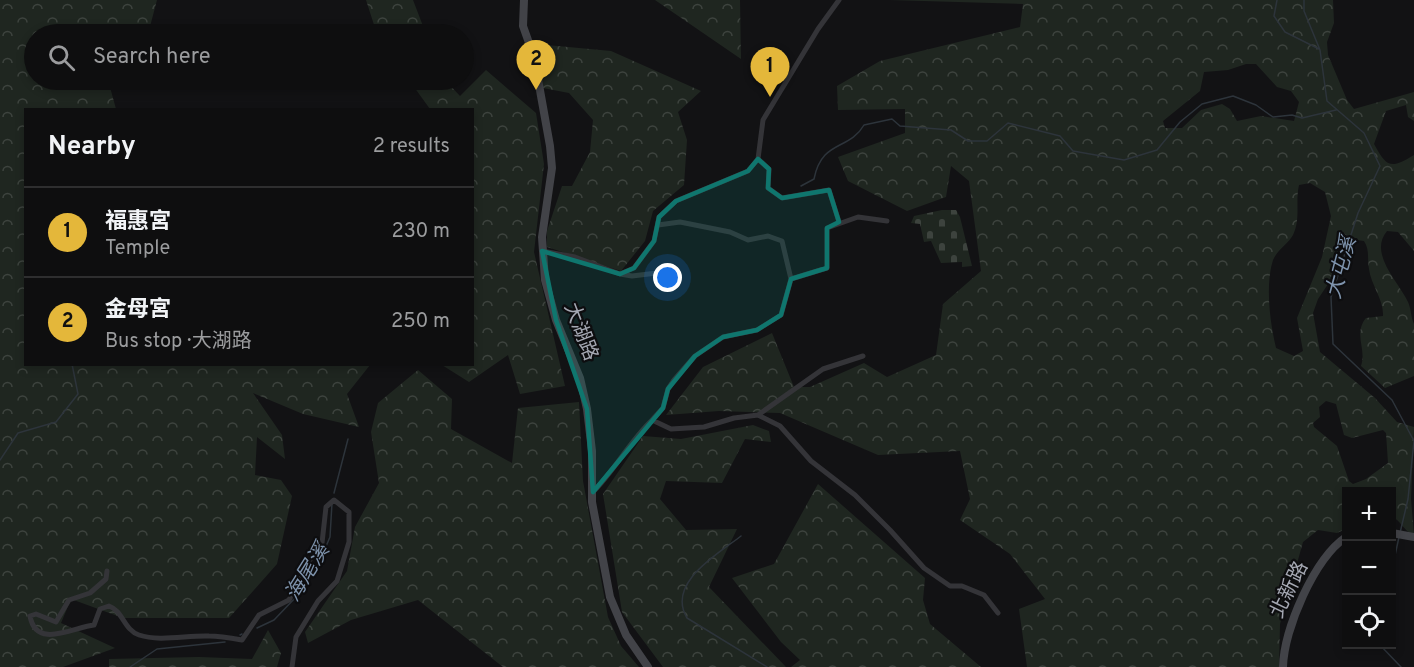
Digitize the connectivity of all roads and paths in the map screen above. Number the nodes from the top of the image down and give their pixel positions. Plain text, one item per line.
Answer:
1 (524, 0) edge
2 (839, 0) edge
3 (758, 159) junction
4 (887, 221) dead end
5 (839, 222) junction
6 (658, 225) junction
7 (542, 250) junction
8 (620, 274) junction
9 (790, 279) junction
10 (665, 287) dead end
11 (863, 356) dead end
12 (758, 415) junction
13 (652, 420) junction
14 (593, 492) junction
15 (1396, 534) edge
16 (1414, 537) edge
17 (1343, 541) edge
18 (107, 571) dead end
19 (998, 613) dead end
20 (292, 667) edge
21 (648, 667) edge
22 (1283, 667) edge

1 - 7 street, 大湖路
2 - 3 street
3 - 5 street
3 - 6 street
4 - 5 street
5 - 9 street
6 - 8 street
6 - 9 street
7 - 8 street
7 - 14 street, 大湖路
8 - 10 street
9 - 13 street
11 - 12 street
12 - 13 street
12 - 19 street
13 - 14 street
14 - 21 street, 大湖路
15 - 16 street
17 - 22 street, 北新路
18 - 20 street

